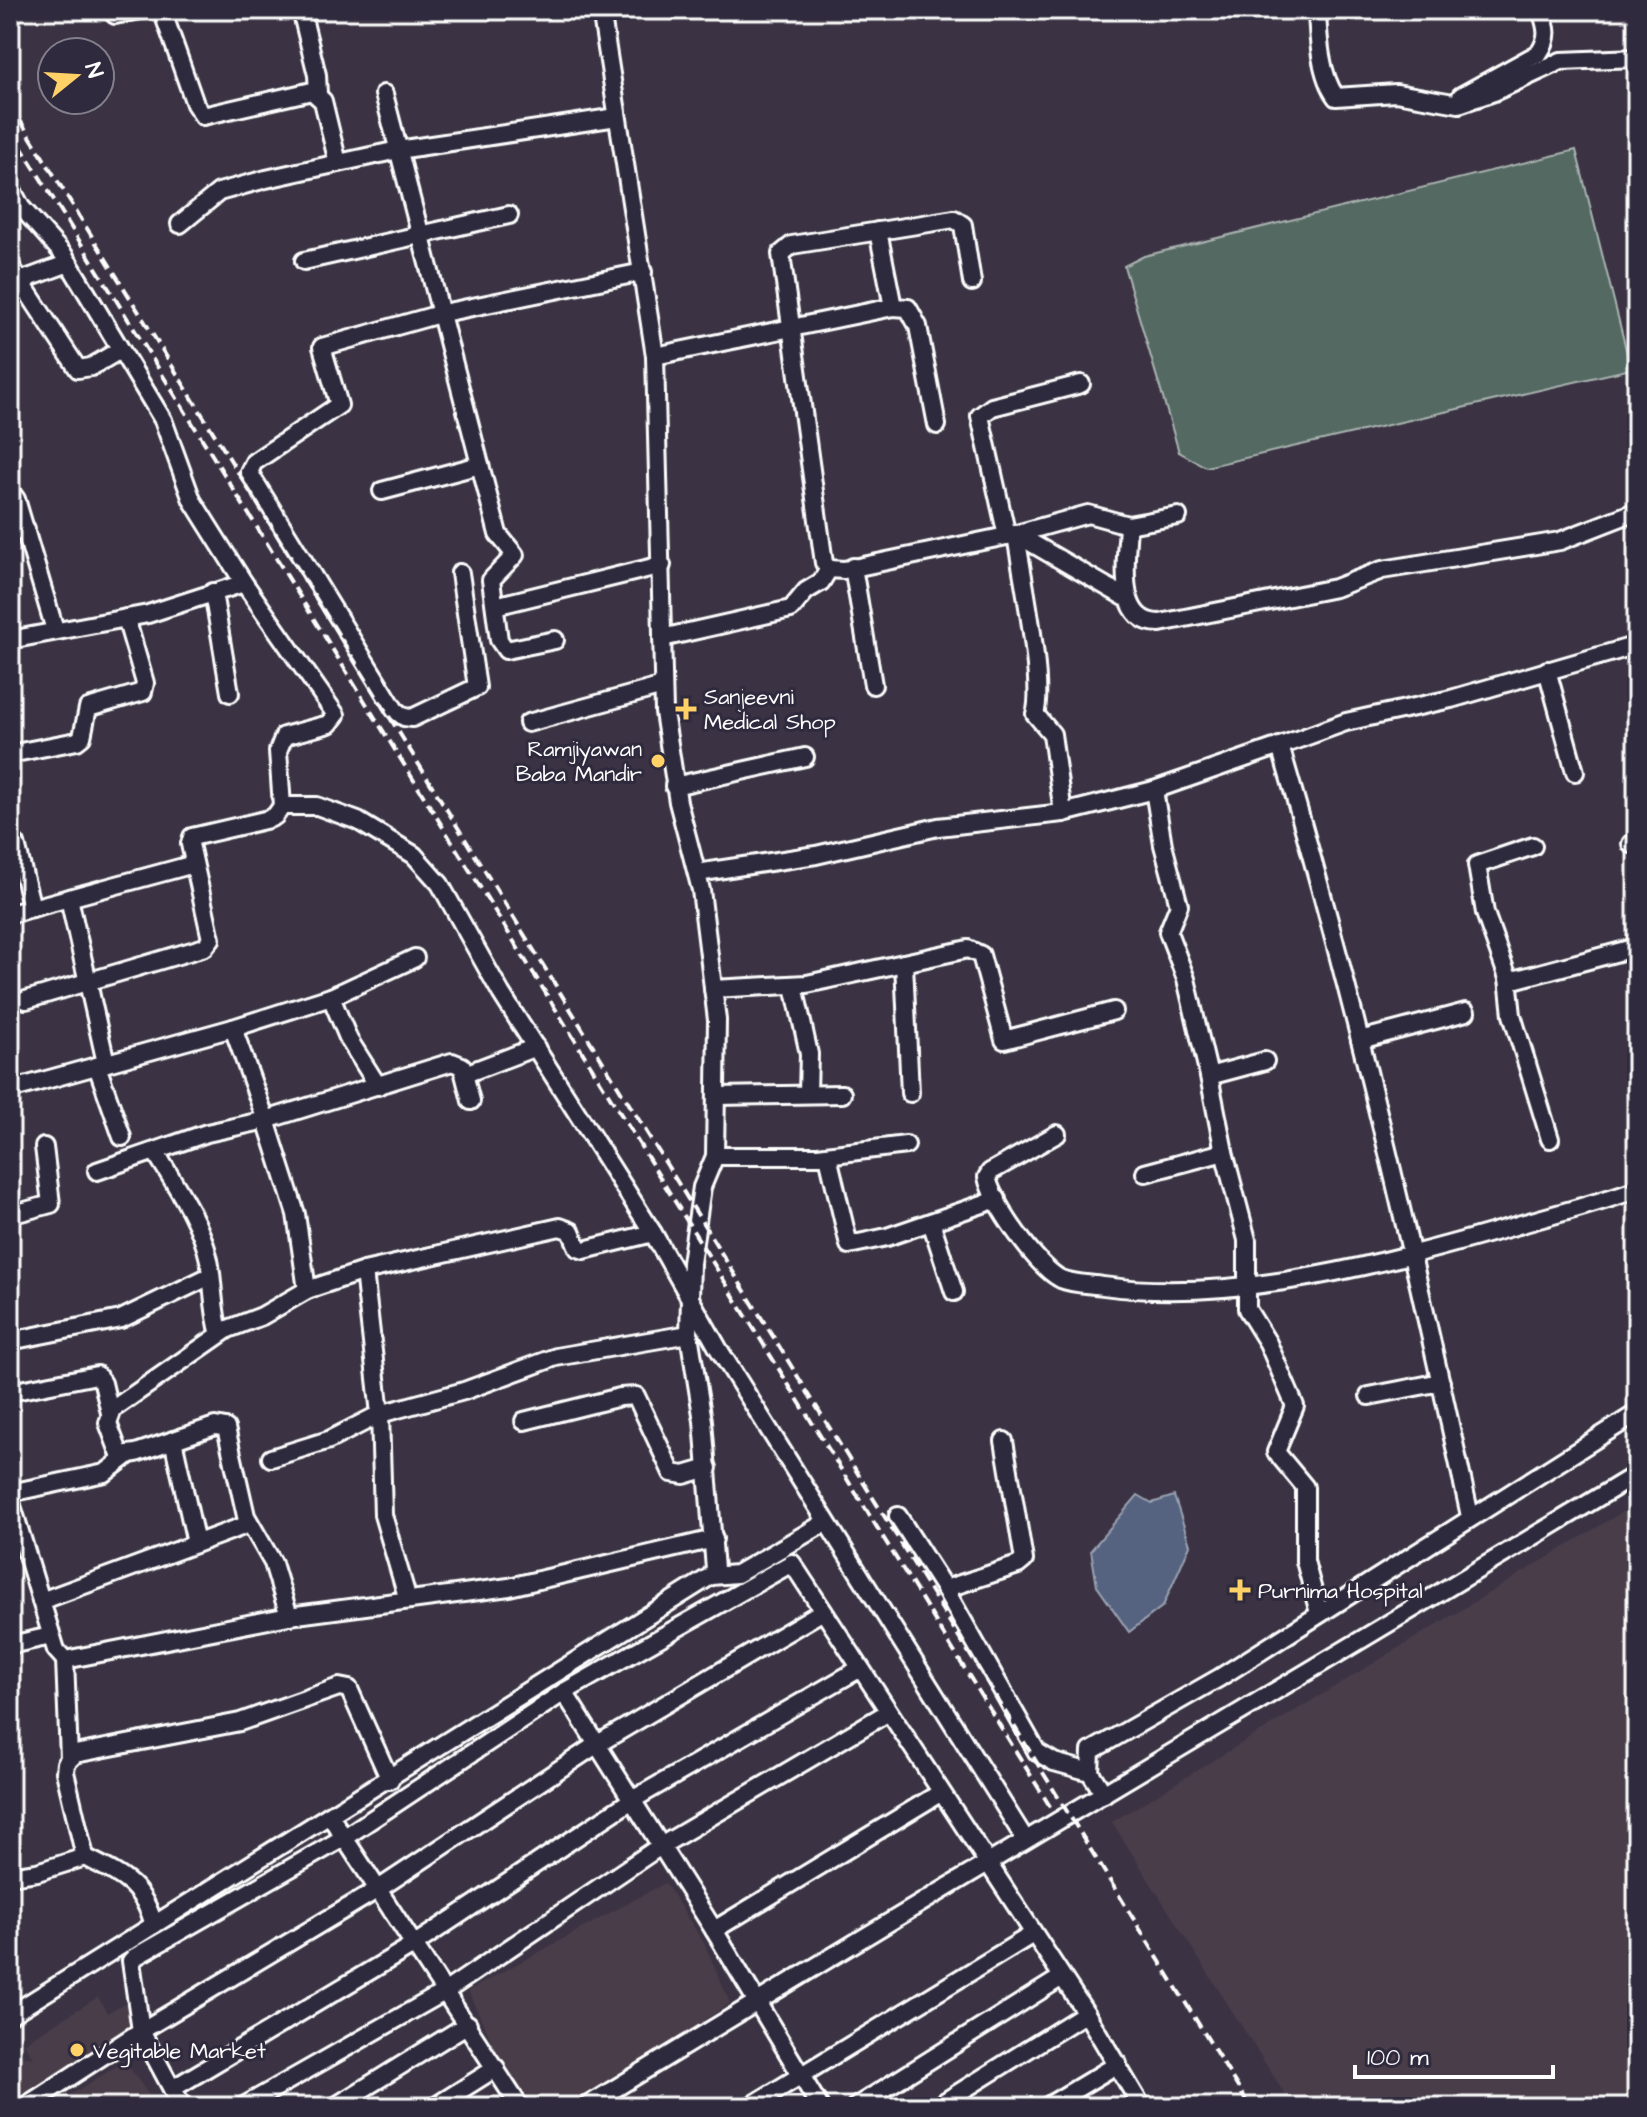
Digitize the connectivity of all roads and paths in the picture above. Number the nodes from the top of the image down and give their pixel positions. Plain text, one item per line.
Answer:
1 (141, 10) edge
2 (162, 10) edge
3 (301, 10) edge
4 (601, 10) edge
5 (1317, 10) edge
6 (1541, 10) edge
7 (115, 15) dead end
8 (1637, 58) edge
9 (318, 94) junction
10 (384, 94) dead end
11 (1449, 102) junction
12 (617, 117) junction
13 (398, 150) junction
14 (338, 163) junction
15 (10, 186) edge
16 (509, 215) dead end
17 (180, 224) dead end
18 (878, 231) junction
19 (421, 234) junction
20 (304, 261) dead end
21 (69, 263) junction
22 (10, 265) edge
23 (643, 272) junction
24 (972, 282) dead end
25 (14, 283) edge
26 (893, 307) junction
27 (443, 313) junction
28 (789, 329) junction
29 (120, 350) junction
30 (655, 356) junction
31 (1081, 384) dead end
32 (937, 425) dead end
33 (480, 465) junction
34 (10, 491) edge
35 (382, 491) dead end
36 (1637, 511) edge
37 (1178, 516) dead end
38 (1128, 525) junction
39 (18, 531) edge
40 (1011, 535) junction
41 (662, 565) junction
42 (853, 567) junction
43 (829, 569) junction
44 (460, 573) dead end
45 (244, 583) junction
46 (213, 592) junction
47 (1128, 599) junction
48 (495, 606) junction
49 (126, 618) junction
50 (55, 630) junction
51 (662, 638) junction
52 (10, 640) edge
53 (555, 640) dead end
54 (1637, 645) edge
55 (1547, 670) junction
56 (873, 685) dead end
57 (663, 686) junction
58 (230, 693) dead end
59 (528, 723) dead end
60 (1280, 746) junction
61 (10, 754) edge
62 (805, 757) dead end
63 (1575, 772) dead end
64 (674, 786) junction
65 (1154, 790) junction
66 (282, 806) junction
67 (1063, 813) junction
68 (16, 844) dead end
69 (1533, 846) dead end
70 (194, 864) junction
71 (697, 873) junction
72 (69, 898) junction
73 (32, 908) junction
74 (10, 914) edge
75 (1637, 947) edge
76 (415, 958) dead end
77 (904, 963) junction
78 (1508, 978) junction
79 (85, 981) junction
80 (794, 986) junction
81 (713, 989) junction
82 (331, 997) junction
83 (26, 1000) dead end
84 (1114, 1011) dead end
85 (1466, 1012) dead end
86 (233, 1028) junction
87 (1360, 1040) junction
88 (536, 1047) junction
89 (1265, 1061) dead end
90 (102, 1064) junction
91 (465, 1074) junction
92 (1209, 1076) junction
93 (378, 1086) junction
94 (10, 1090) edge
95 (808, 1093) junction
96 (910, 1093) dead end
97 (842, 1094) dead end
98 (717, 1096) junction
99 (471, 1101) dead end
100 (266, 1120) junction
101 (1057, 1134) dead end
102 (122, 1137) dead end
103 (1550, 1139) dead end
104 (906, 1145) dead end
105 (44, 1147) dead end
106 (1224, 1152) junction
107 (156, 1153) junction
108 (715, 1156) junction
109 (828, 1156) junction
110 (97, 1171) dead end
111 (1145, 1173) dead end
112 (1637, 1189) edge
113 (997, 1199) junction
114 (10, 1215) edge
115 (931, 1222) junction
116 (653, 1233) junction
117 (1413, 1256) junction
118 (364, 1271) junction
119 (210, 1276) junction
120 (1247, 1285) junction
121 (307, 1290) junction
122 (954, 1292) dead end
123 (691, 1300) junction
124 (220, 1334) junction
125 (689, 1334) junction
126 (10, 1341) edge
127 (1441, 1382) junction
128 (10, 1392) edge
129 (1369, 1396) dead end
130 (110, 1413) junction
131 (1637, 1413) edge
132 (380, 1414) junction
133 (524, 1421) dead end
134 (173, 1440) junction
135 (1004, 1441) dead end
136 (127, 1456) junction
137 (271, 1458) dead end
138 (708, 1468) junction
139 (1637, 1474) edge
140 (10, 1493) edge
141 (10, 1499) edge
142 (898, 1516) dead end
143 (1470, 1516) junction
144 (826, 1522) junction
145 (249, 1524) junction
146 (714, 1539) junction
147 (196, 1543) junction
148 (711, 1576) junction
149 (945, 1589) junction
150 (408, 1600) junction
151 (41, 1601) junction
152 (823, 1611) junction
153 (1319, 1613) junction
154 (289, 1616) junction
155 (51, 1636) junction
156 (10, 1645) edge
157 (65, 1660) junction
158 (859, 1669) junction
159 (564, 1692) junction
160 (887, 1713) junction
161 (596, 1745) junction
162 (69, 1758) junction
163 (1090, 1772) junction
164 (390, 1780) junction
165 (940, 1793) junction
166 (1104, 1794) junction
167 (632, 1800) junction
168 (330, 1816) junction
169 (345, 1837) junction
170 (1025, 1839) junction
171 (659, 1847) junction
172 (85, 1857) junction
173 (987, 1862) junction
174 (10, 1876) edge
175 (380, 1888) junction
176 (154, 1925) junction
177 (714, 1930) junction
178 (1033, 1934) junction
179 (415, 1944) junction
180 (1062, 1977) junction
181 (446, 1991) junction
182 (756, 2002) junction
183 (1086, 2013) junction
184 (10, 2015) edge
185 (468, 2024) junction
186 (141, 2031) junction
187 (1118, 2064) junction
188 (496, 2068) junction
189 (801, 2077) junction
190 (172, 2089) junction
191 (1140, 2106) edge
192 (24, 2107) edge
193 (183, 2107) edge
194 (242, 2107) edge
195 (334, 2107) edge
196 (434, 2107) edge
197 (520, 2107) edge
198 (585, 2107) edge
199 (749, 2107) edge
200 (820, 2107) edge
201 (855, 2107) edge
202 (936, 2107) edge
203 (1046, 2107) edge

1 - 7 street
2 - 9 street
3 - 9 street
4 - 12 street
5 - 11 street
6 - 11 street
8 - 11 street
9 - 14 street
10 - 13 street
12 - 13 street
12 - 23 street
13 - 14 street
13 - 19 street
14 - 17 street
15 - 21 street
16 - 19 street
18 - 24 street
18 - 26 street
18 - 28 street
19 - 20 street
19 - 27 street
21 - 25 street
21 - 29 street
22 - 25 street
23 - 27 street
23 - 30 street
25 - 29 street
26 - 28 street
26 - 32 street
27 - 33 street
27 - 44 street
28 - 30 street
28 - 43 street
29 - 45 street
30 - 41 street
31 - 40 street
33 - 35 street
33 - 48 street
34 - 39 street
36 - 47 street
37 - 38 street
38 - 40 street
38 - 47 street
39 - 50 street
40 - 42 street
40 - 47 street
40 - 67 street
41 - 48 street
41 - 51 street
42 - 43 street
42 - 56 street
43 - 51 street
45 - 46 street
45 - 66 street
46 - 49 street
46 - 58 street
48 - 53 street
49 - 50 street
49 - 61 street
50 - 52 street
51 - 57 street
54 - 55 street
55 - 60 street
55 - 63 street
57 - 59 street
57 - 64 street
60 - 65 street
60 - 87 street
62 - 64 street
64 - 71 street
65 - 67 street
65 - 92 street
66 - 70 street
66 - 88 street
67 - 71 street
68 - 73 street
69 - 78 street
70 - 72 street
70 - 79 street
71 - 81 street
72 - 73 street
72 - 79 street
73 - 74 street
75 - 78 street
76 - 82 street
77 - 80 street
77 - 84 street
77 - 96 street
78 - 103 street
79 - 83 street
79 - 90 street
80 - 81 street
80 - 95 street
81 - 98 street
82 - 86 street
82 - 93 street
85 - 87 street
86 - 90 street
86 - 100 street
87 - 117 street
88 - 91 street
88 - 116 street
89 - 92 street
90 - 94 street
90 - 102 street
91 - 93 street
91 - 99 street
92 - 106 street
93 - 100 street
95 - 97 street
95 - 98 street
98 - 108 street
100 - 107 street
100 - 121 street
101 - 113 street
104 - 109 street
105 - 114 street
106 - 111 street
106 - 120 street
107 - 110 street
107 - 119 street
108 - 109 street
108 - 123 street
109 - 115 street
112 - 117 street
113 - 115 street
113 - 120 street
115 - 122 street
116 - 118 street
116 - 123 street
117 - 120 street
117 - 127 street
118 - 121 street
118 - 132 street
119 - 124 street
119 - 126 street
120 - 153 street
121 - 124 street
123 - 125 street
123 - 144 street
124 - 130 street
125 - 132 street
125 - 138 street
127 - 129 street
127 - 143 street
128 - 130 street
130 - 136 street
131 - 143 street
132 - 137 street
132 - 150 street
133 - 138 street
134 - 136 street
134 - 145 street
134 - 147 street
135 - 149 street
136 - 140 street
138 - 146 street
139 - 166 street
141 - 151 street
142 - 149 street
143 - 153 street
144 - 148 street
144 - 170 street
145 - 147 street
145 - 154 street
146 - 148 street
146 - 150 street
147 - 151 street
148 - 164 street
149 - 163 street
150 - 154 street
151 - 155 street
152 - 158 street
152 - 159 street
152 - 161 street
153 - 163 street
154 - 157 street
155 - 156 street
155 - 157 street
157 - 162 street
158 - 160 street
158 - 167 street
159 - 161 street
159 - 169 street
160 - 165 street
160 - 171 street
161 - 167 street
161 - 175 street
162 - 164 street
162 - 172 street
163 - 166 street
164 - 168 street
165 - 173 street
165 - 177 street
166 - 170 street
167 - 171 street
167 - 179 street
168 - 169 street
168 - 176 street
169 - 175 street
169 - 186 street
170 - 173 street
171 - 177 street
171 - 181 street
172 - 174 street
172 - 176 street
173 - 178 street
173 - 182 street
175 - 179 street
175 - 186 street
176 - 184 street
177 - 182 street
178 - 180 street
178 - 189 street
179 - 181 street
179 - 190 street
180 - 183 street
180 - 201 street
181 - 185 street
181 - 194 street
182 - 189 street
182 - 198 street
183 - 187 street
183 - 202 street
185 - 188 street
185 - 195 street
186 - 190 street
186 - 192 street
187 - 191 street
187 - 203 street
188 - 196 street
188 - 197 street
189 - 199 street
189 - 200 street
190 - 193 street

